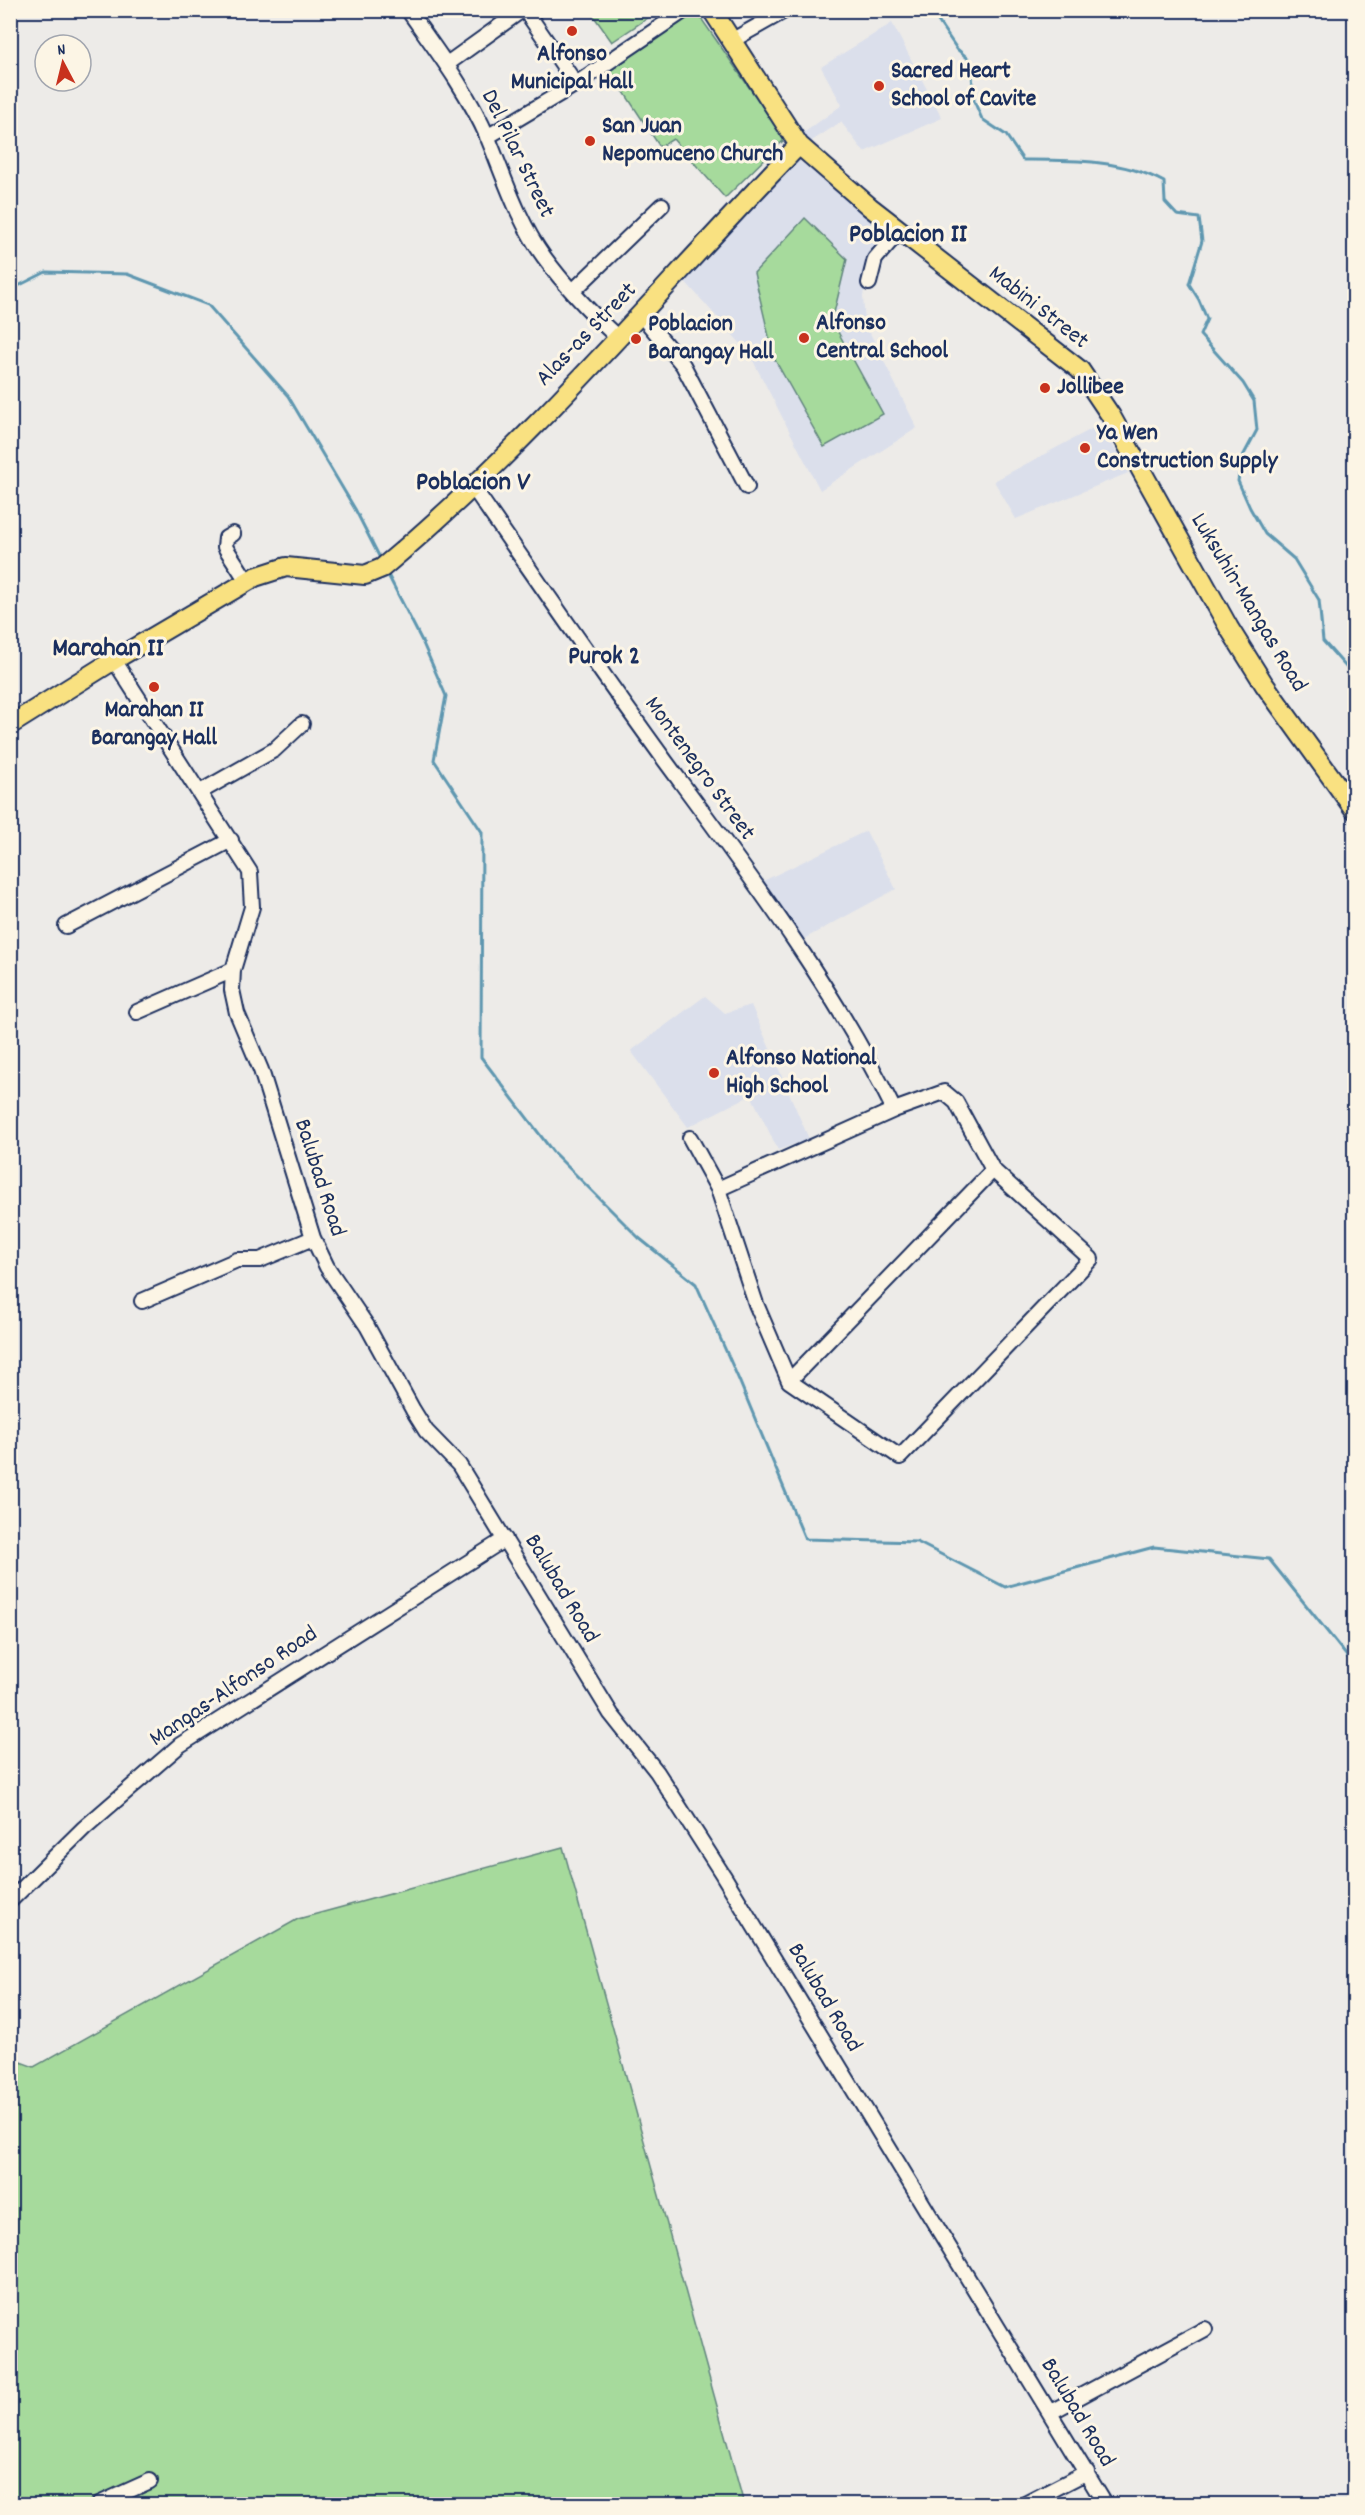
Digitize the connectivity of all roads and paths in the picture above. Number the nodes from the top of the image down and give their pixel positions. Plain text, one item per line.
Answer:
1 (408, 10) edge
2 (523, 10) edge
3 (685, 10) edge
4 (712, 10) edge
5 (786, 10) edge
6 (731, 41) junction
7 (447, 64) junction
8 (576, 84) junction
9 (487, 137) junction
10 (799, 145) junction
11 (662, 205) dead end
12 (900, 230) junction
13 (869, 283) dead end
14 (573, 291) junction
15 (641, 315) junction
16 (618, 339) junction
17 (1111, 416) joint
18 (473, 487) junction
19 (747, 487) dead end
20 (234, 534) dead end
21 (247, 581) junction
22 (114, 660) junction
23 (302, 724) dead end
24 (10, 725) edge
25 (200, 792) junction
26 (1354, 809) edge
27 (231, 840) junction
28 (66, 926) dead end
29 (233, 969) junction
30 (137, 1012) dead end
31 (894, 1110) junction
32 (690, 1138) dead end
33 (993, 1170) junction
34 (718, 1189) junction
35 (313, 1238) junction
36 (142, 1300) dead end
37 (789, 1381) junction
38 (505, 1539) junction
39 (10, 1901) edge
40 (1205, 2329) dead end
41 (1051, 2412) junction
42 (1087, 2472) junction
43 (150, 2481) dead end
44 (99, 2505) edge
45 (1025, 2505) edge
46 (1105, 2505) edge

1 - 7 street, Del Pilar Street
2 - 7 street
2 - 8 street
3 - 8 street
4 - 6 main road, Mabini Street
5 - 6 street
6 - 10 main road, Mabini Street
7 - 9 street, Del Pilar Street
8 - 9 street
9 - 14 street, Del Pilar Street
10 - 12 main road, Mabini Street
10 - 15 main road, Alas-as Street
11 - 14 street
12 - 13 street
12 - 17 main road, Mabini Street
14 - 16 street, Del Pilar Street
15 - 16 main road, Alas-as Street
15 - 19 street
16 - 18 main road, Alas-as Street
17 - 26 main road, Luksuhin-Mangas Road
18 - 21 main road, Alas-as Street
18 - 31 street, Montenegro Street
20 - 21 street
21 - 22 main road
22 - 24 main road
22 - 25 street, Balubad Road
23 - 25 street
25 - 27 street, Balubad Road
27 - 28 street
27 - 29 street, Balubad Road
29 - 30 street
29 - 35 street, Balubad Road
31 - 33 street
31 - 34 street
32 - 34 street
33 - 37 street
33 - 37 street
34 - 37 street
35 - 36 street
35 - 38 street, Balubad Road
38 - 39 street, Mangas-Alfonso Road
38 - 41 street, Balubad Road
40 - 41 street
41 - 42 street, Balubad Road
42 - 45 street
42 - 46 street, Balubad Road
43 - 44 street

